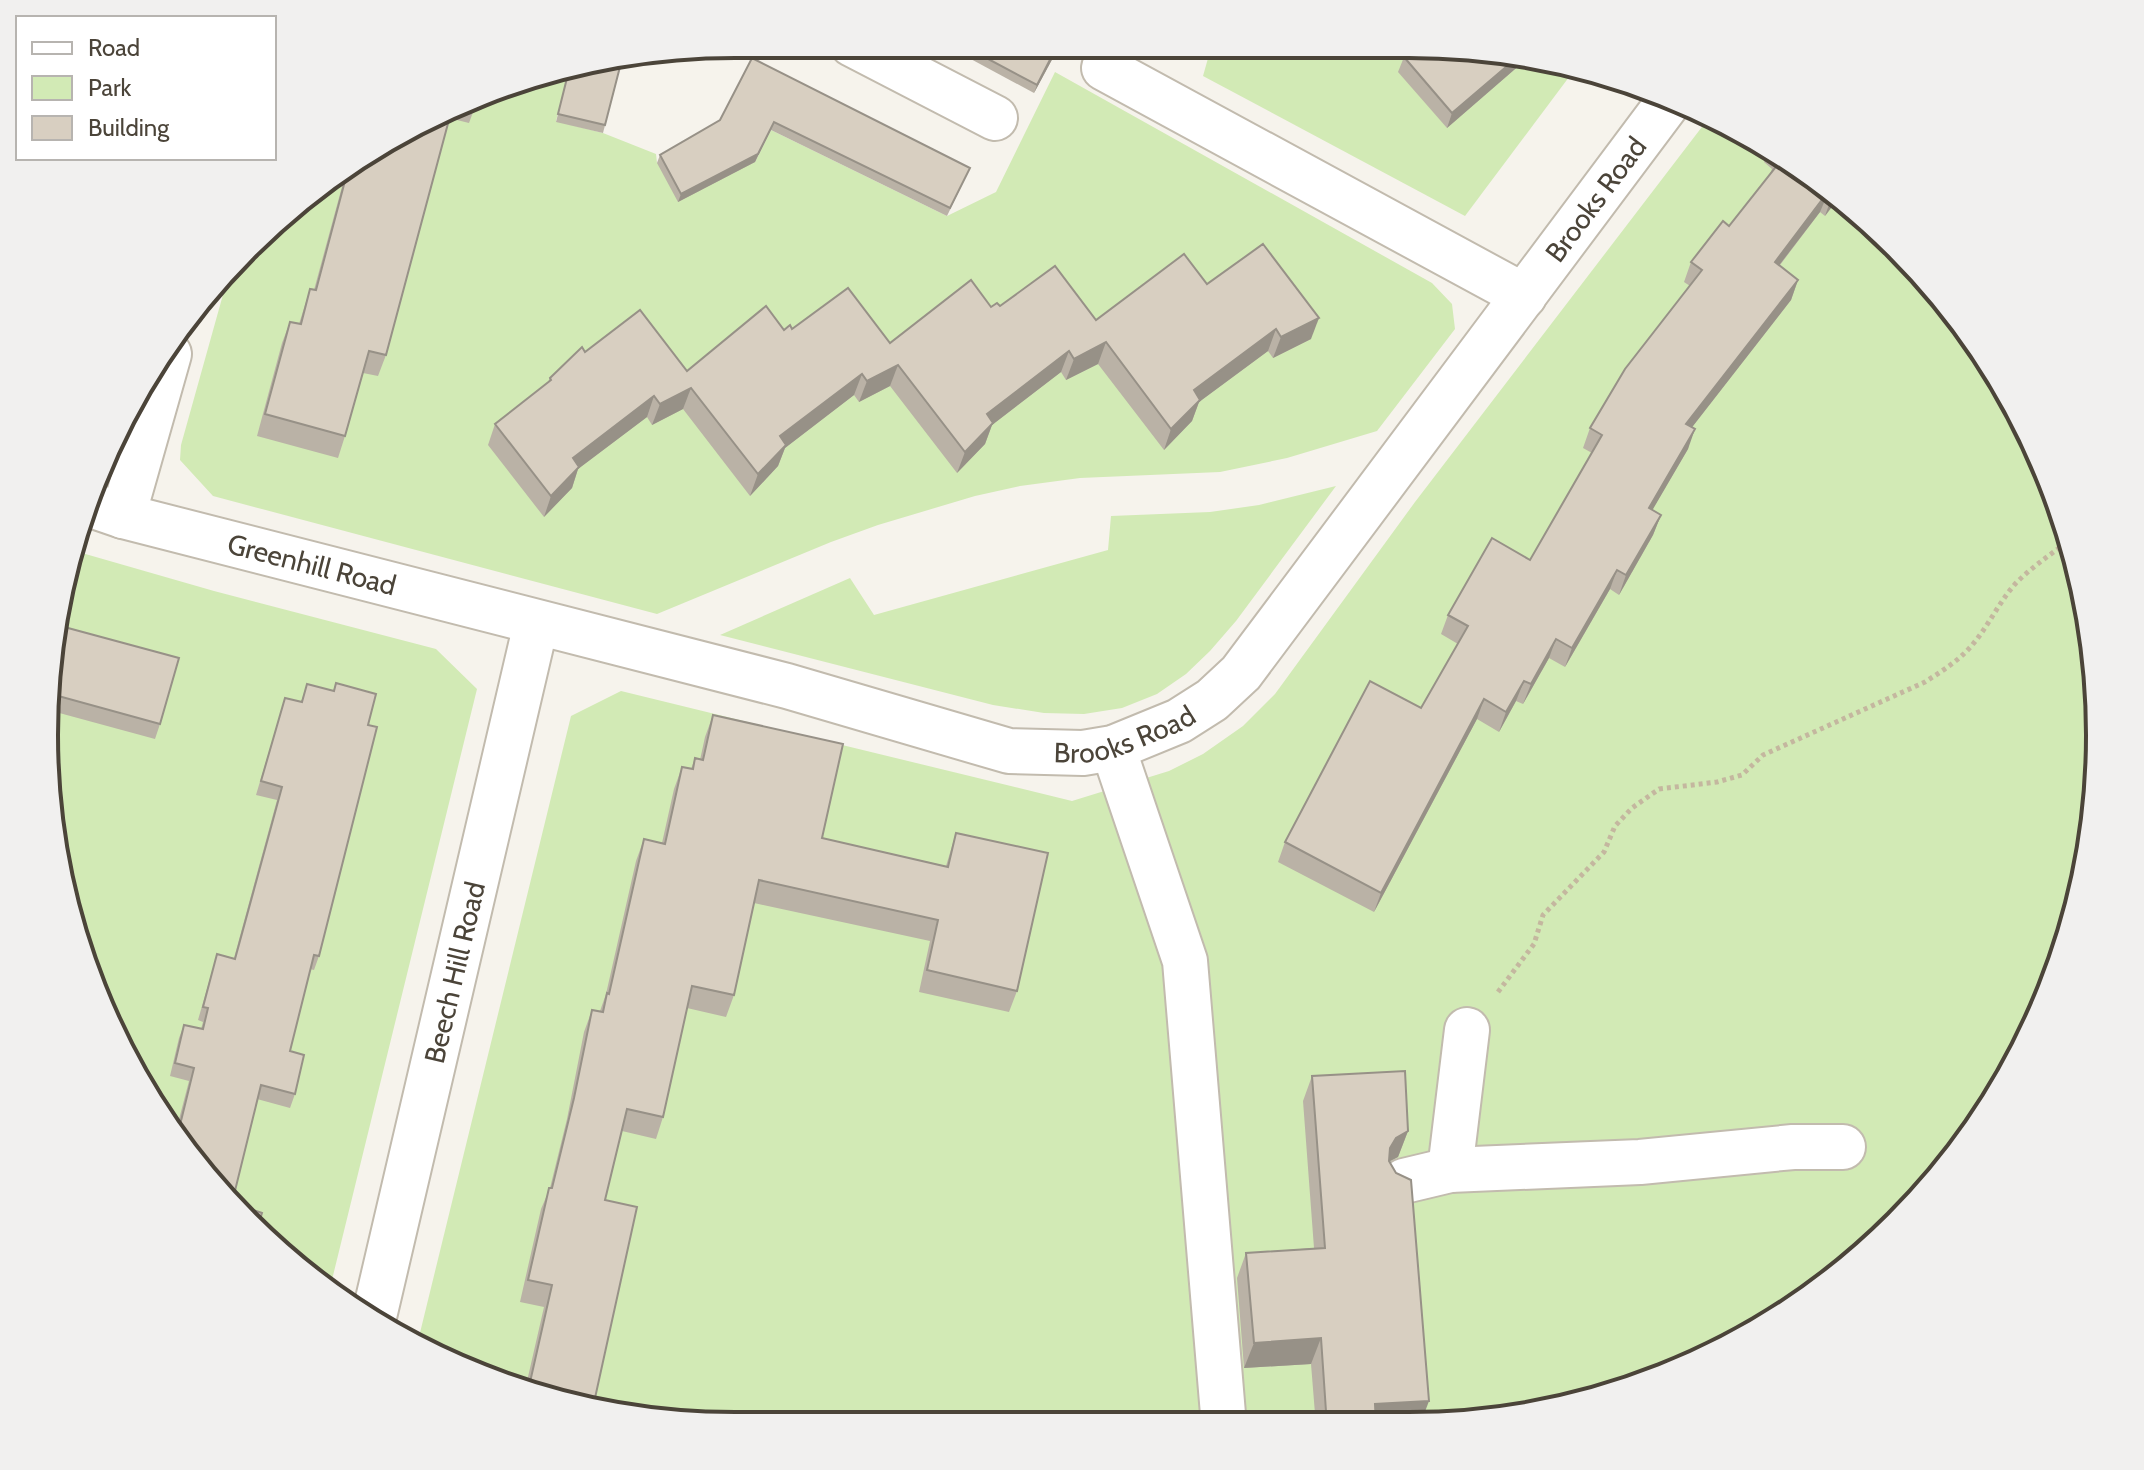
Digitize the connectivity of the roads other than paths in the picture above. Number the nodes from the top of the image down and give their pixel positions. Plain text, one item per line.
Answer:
1 (879, 58) edge
2 (1104, 68) dead end
3 (1664, 108) edge
4 (995, 118) dead end
5 (1524, 296) junction
6 (157, 383) edge
7 (105, 510) edge
8 (536, 624) junction
9 (1113, 748) junction
10 (1467, 1030) road end
11 (1843, 1147) dead end
12 (1450, 1170) junction
13 (1404, 1181) edge
14 (376, 1309) edge
15 (1223, 1412) edge

1 - 4 street
2 - 5 street
3 - 5 street, Brooks Road
5 - 9 street, Brooks Road
6 - 7 street
7 - 8 street, Greenhill Road
8 - 9 street, Brooks Road
8 - 14 street, Beech Hill Road
9 - 15 street
10 - 12 street
11 - 12 street
12 - 13 street

